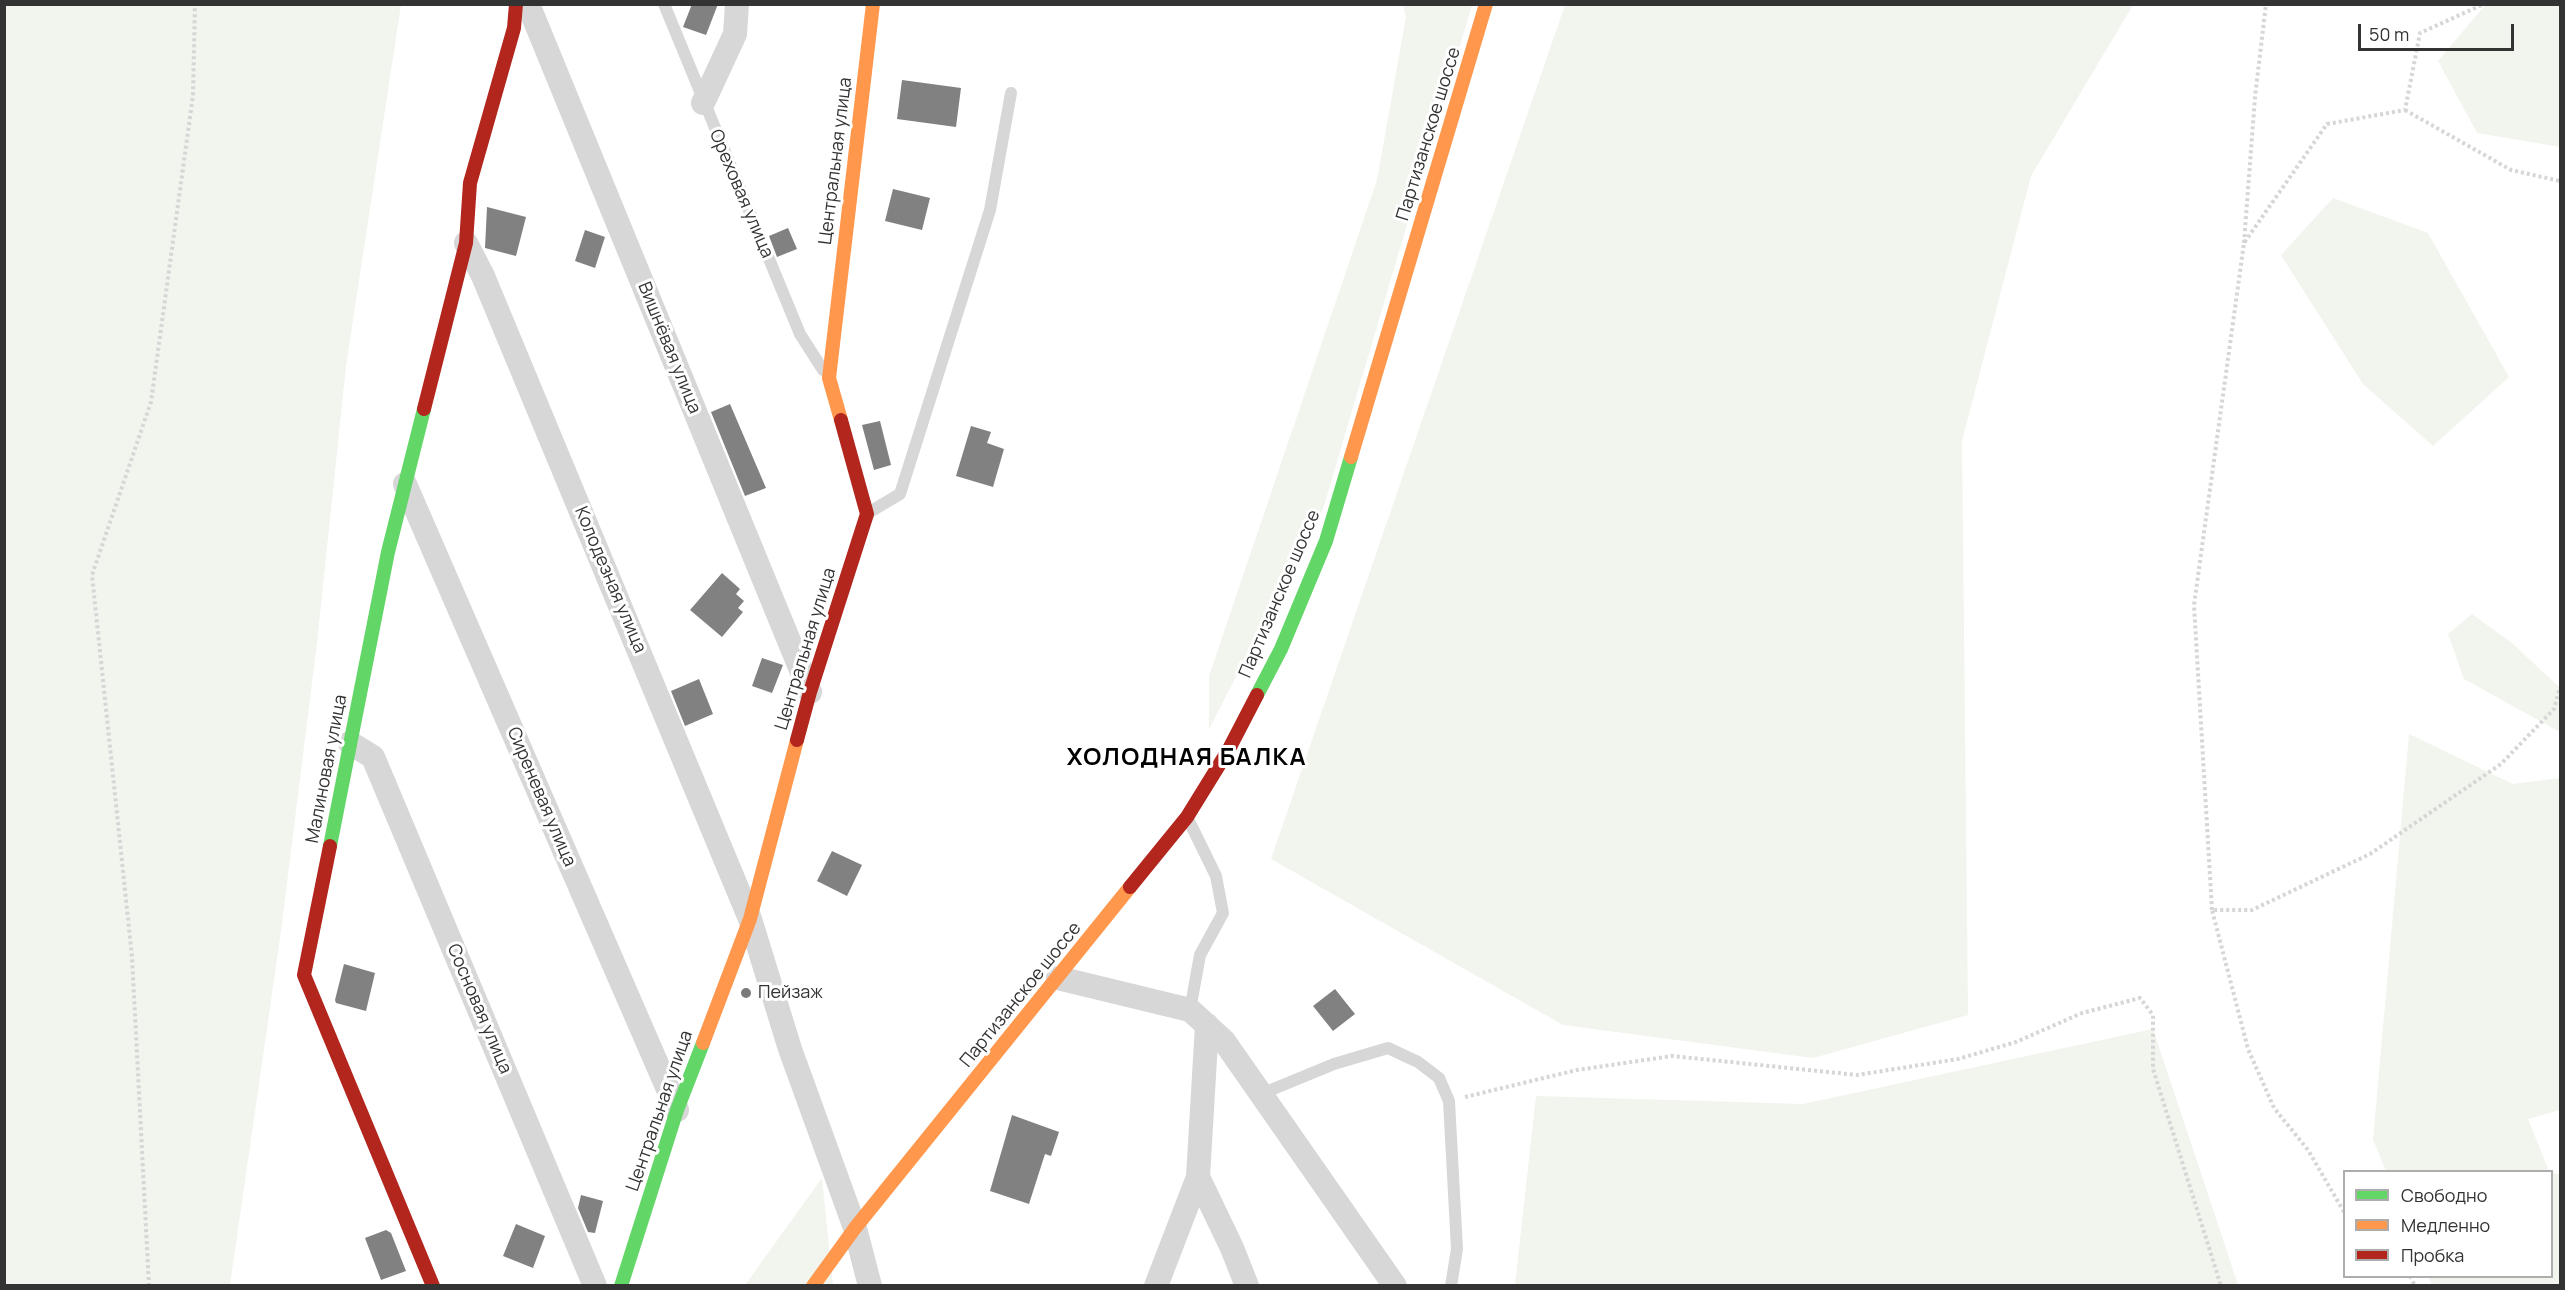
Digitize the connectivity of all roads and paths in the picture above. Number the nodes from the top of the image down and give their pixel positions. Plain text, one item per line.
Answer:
1 (195, 4) edge
2 (516, 4) edge
3 (528, 4) edge
4 (664, 4) edge
5 (737, 4) edge
6 (873, 4) edge
7 (1486, 4) edge
8 (2266, 4) edge
9 (2484, 4) edge
10 (1011, 93) dead end
11 (703, 103) junction
12 (2405, 110) junction
13 (2560, 181) edge
14 (466, 243) junction
15 (2244, 243) junction
16 (828, 378) junction
17 (405, 484) junction
18 (867, 514) junction
19 (2560, 687) edge
20 (810, 692) junction
21 (350, 743) junction
22 (1187, 817) junction
23 (2212, 910) junction
24 (750, 919) junction
25 (1058, 978) junction
26 (1198, 1017) junction
27 (1261, 1094) junction
28 (1449, 1101) junction
29 (677, 1110) junction
30 (1198, 1177) junction
31 (2343, 1210) edge
32 (855, 1228) junction
33 (149, 1286) edge
34 (433, 1286) edge
35 (595, 1286) edge
36 (621, 1286) edge
37 (813, 1286) edge
38 (870, 1286) edge
39 (1156, 1286) edge
40 (1247, 1286) edge
41 (1395, 1286) edge
42 (1450, 1286) edge
43 (2221, 1286) edge

1 - 33 path
2 - 14 street, Малиновая улица
3 - 20 street, Вишнёвая улица
4 - 11 lane, Ореховая улица
5 - 11 street
6 - 16 street, Центральная улица
7 - 22 street, Партизанское шоссе
8 - 15 path
9 - 12 path
10 - 18 lane
11 - 16 lane, Ореховая улица
12 - 13 path
12 - 15 path
14 - 17 street, Малиновая улица
14 - 24 street, Колодезная улица
15 - 23 path
16 - 18 street, Центральная улица
17 - 21 street, Малиновая улица
17 - 29 street, Сиреневая улица
18 - 20 street, Центральная улица
19 - 23 path
20 - 24 street, Центральная улица
21 - 34 street, Малиновая улица
21 - 35 street, Сосновая улица
22 - 25 street, Партизанское шоссе
22 - 26 lane
23 - 31 path
24 - 29 street, Центральная улица
24 - 32 street, Колодезная улица
25 - 26 street
25 - 32 street, Партизанское шоссе
26 - 27 street
26 - 30 street
27 - 28 lane
27 - 41 street
28 - 42 lane
28 - 43 path
29 - 36 street, Центральная улица
30 - 39 street
30 - 40 street
32 - 37 street, Партизанское шоссе
32 - 38 street, Колодезная улица

